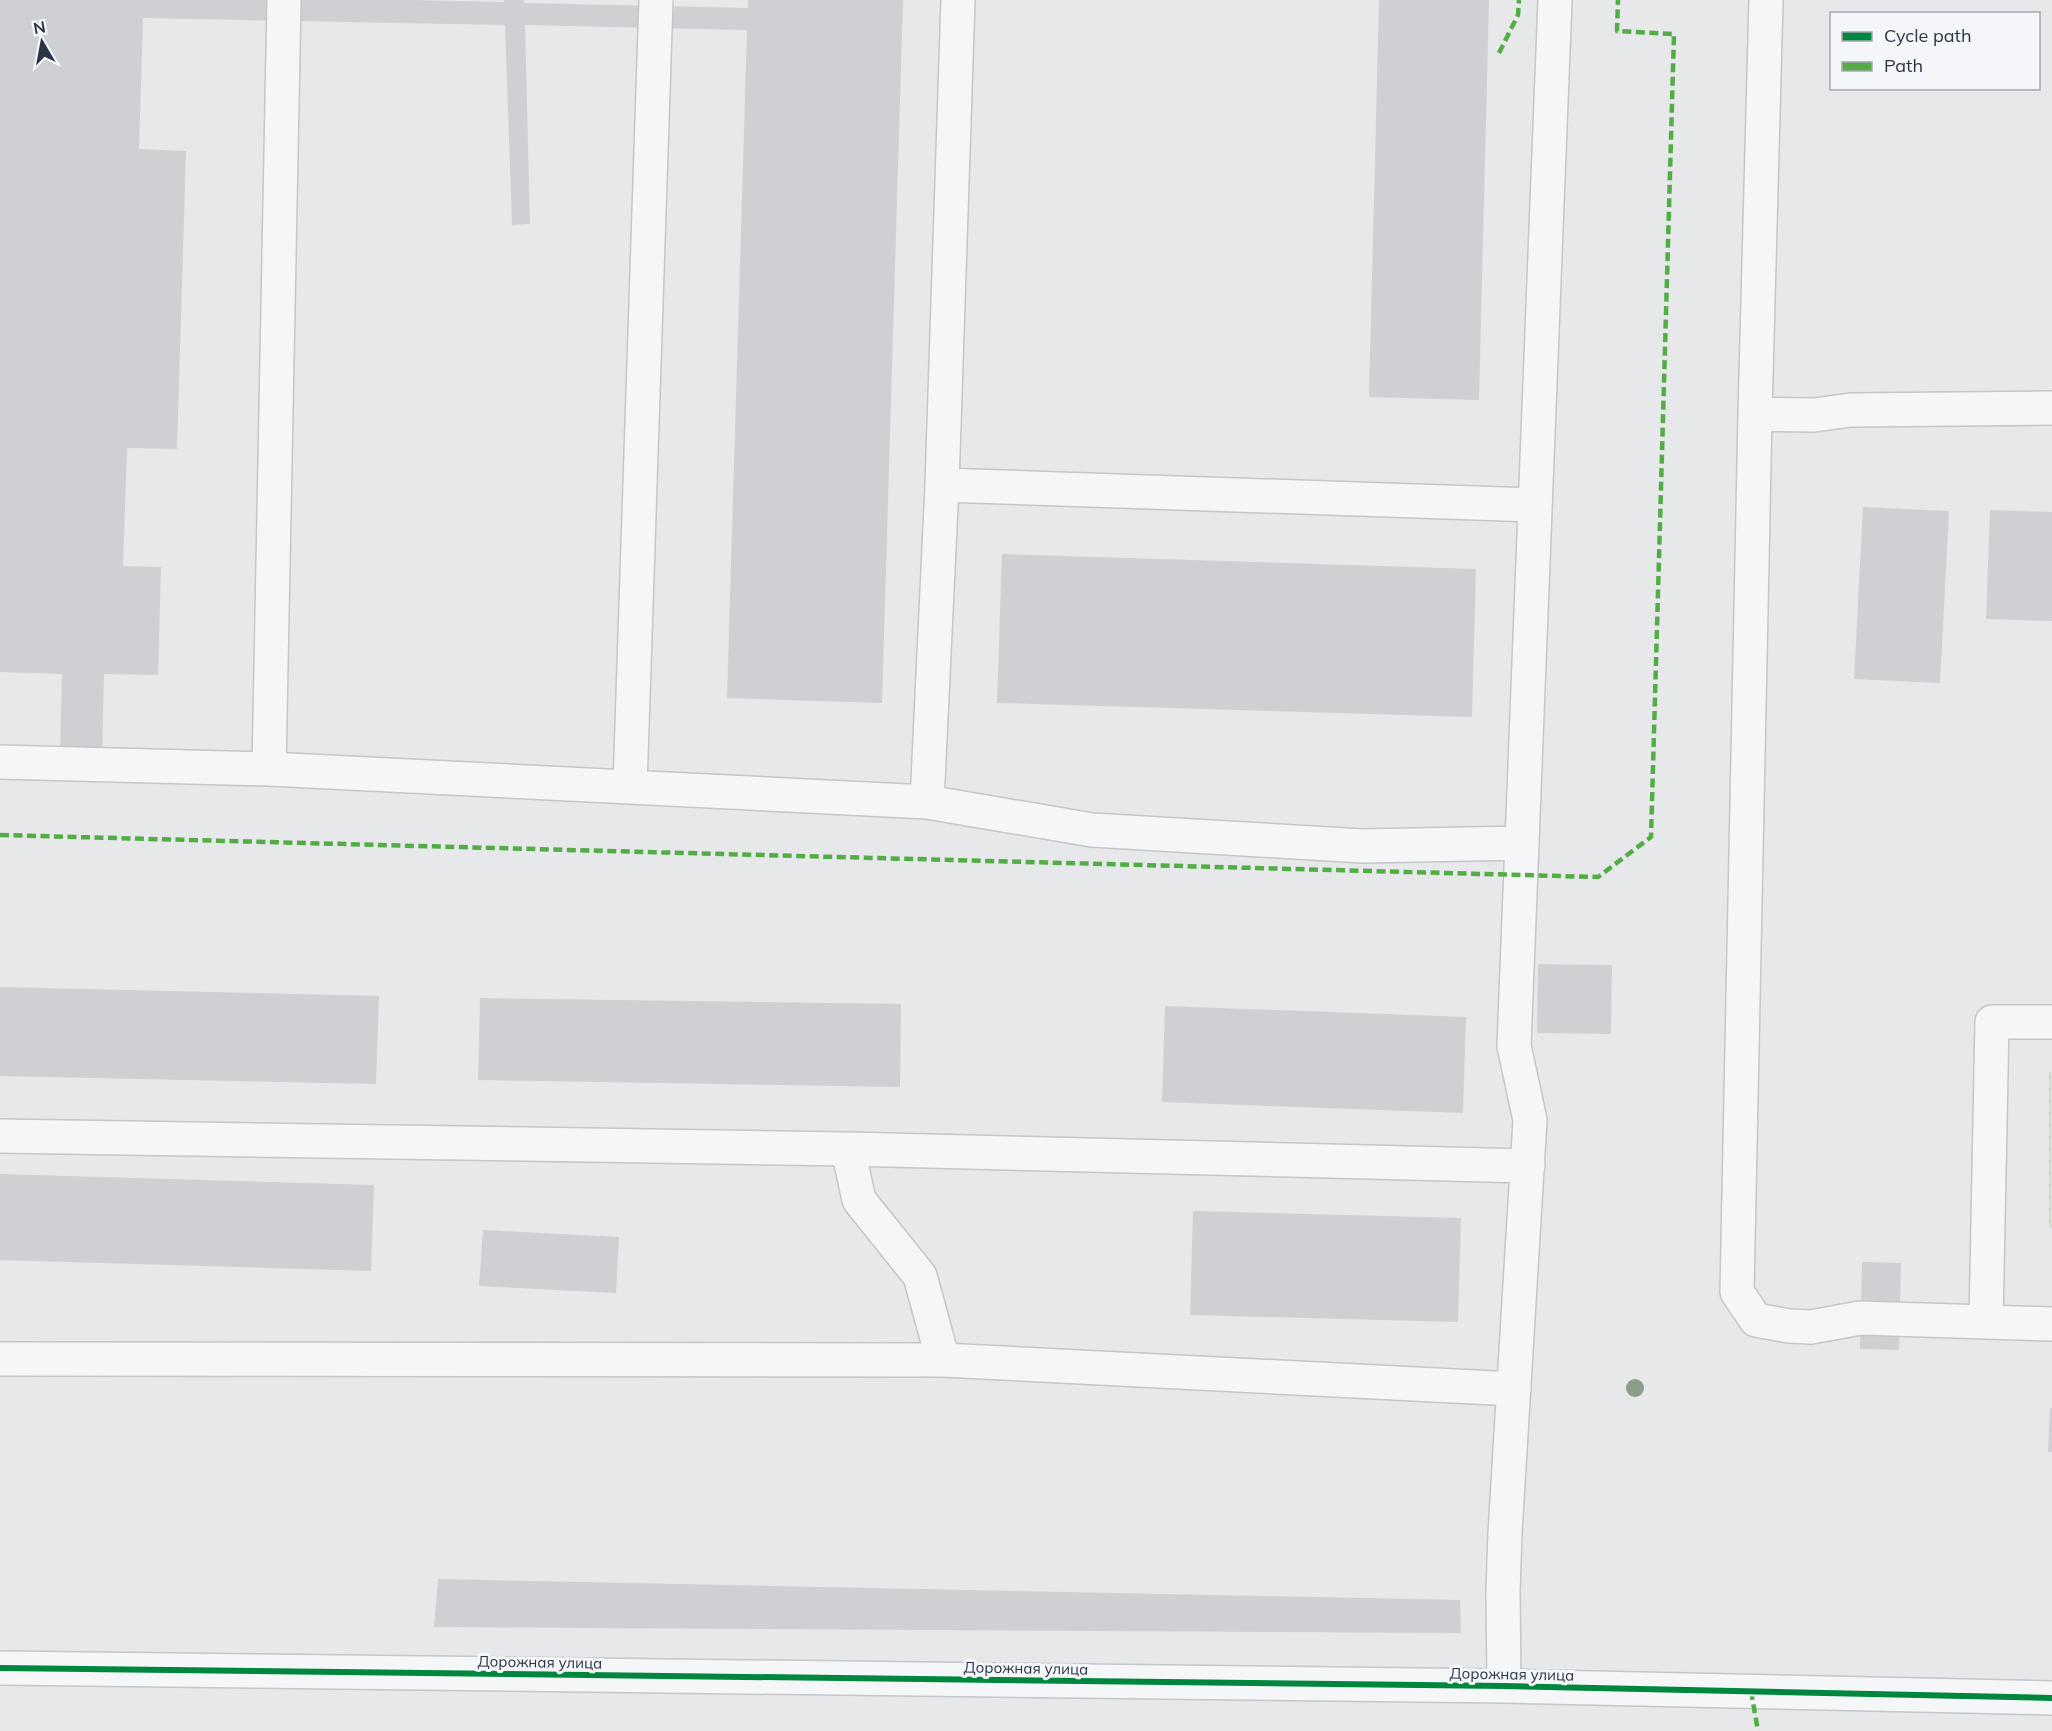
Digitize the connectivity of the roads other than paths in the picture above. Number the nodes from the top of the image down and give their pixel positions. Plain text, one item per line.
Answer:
1 (284, 0) edge
2 (656, 0) edge
3 (958, 0) edge
4 (1555, 0) edge
5 (1766, 0) edge
6 (2052, 408) edge
7 (1755, 414) junction
8 (942, 485) junction
9 (1534, 505) junction
10 (0, 762) edge
11 (269, 769) junction
12 (630, 787) junction
13 (927, 802) junction
14 (1520, 843) junction
15 (2052, 1022) edge
16 (0, 1136) edge
17 (848, 1149) junction
18 (1528, 1166) junction
19 (1986, 1323) junction
20 (2052, 1324) edge
21 (0, 1359) edge
22 (943, 1360) junction
23 (1514, 1389) junction
24 (0, 1668) edge
25 (1504, 1686) junction
26 (2052, 1698) edge

1 - 11 street
2 - 12 street
3 - 8 street
4 - 9 street
5 - 7 street
6 - 7 street
7 - 19 street
8 - 9 street
8 - 13 street
9 - 14 street
10 - 11 street
11 - 12 street
12 - 13 street
13 - 14 street
14 - 18 street
15 - 19 street
16 - 17 street
17 - 18 street
17 - 22 street
18 - 23 street
19 - 20 street
21 - 22 street
22 - 23 street
23 - 25 street
24 - 25 street, Дорожная улица
25 - 26 street, Дорожная улица

